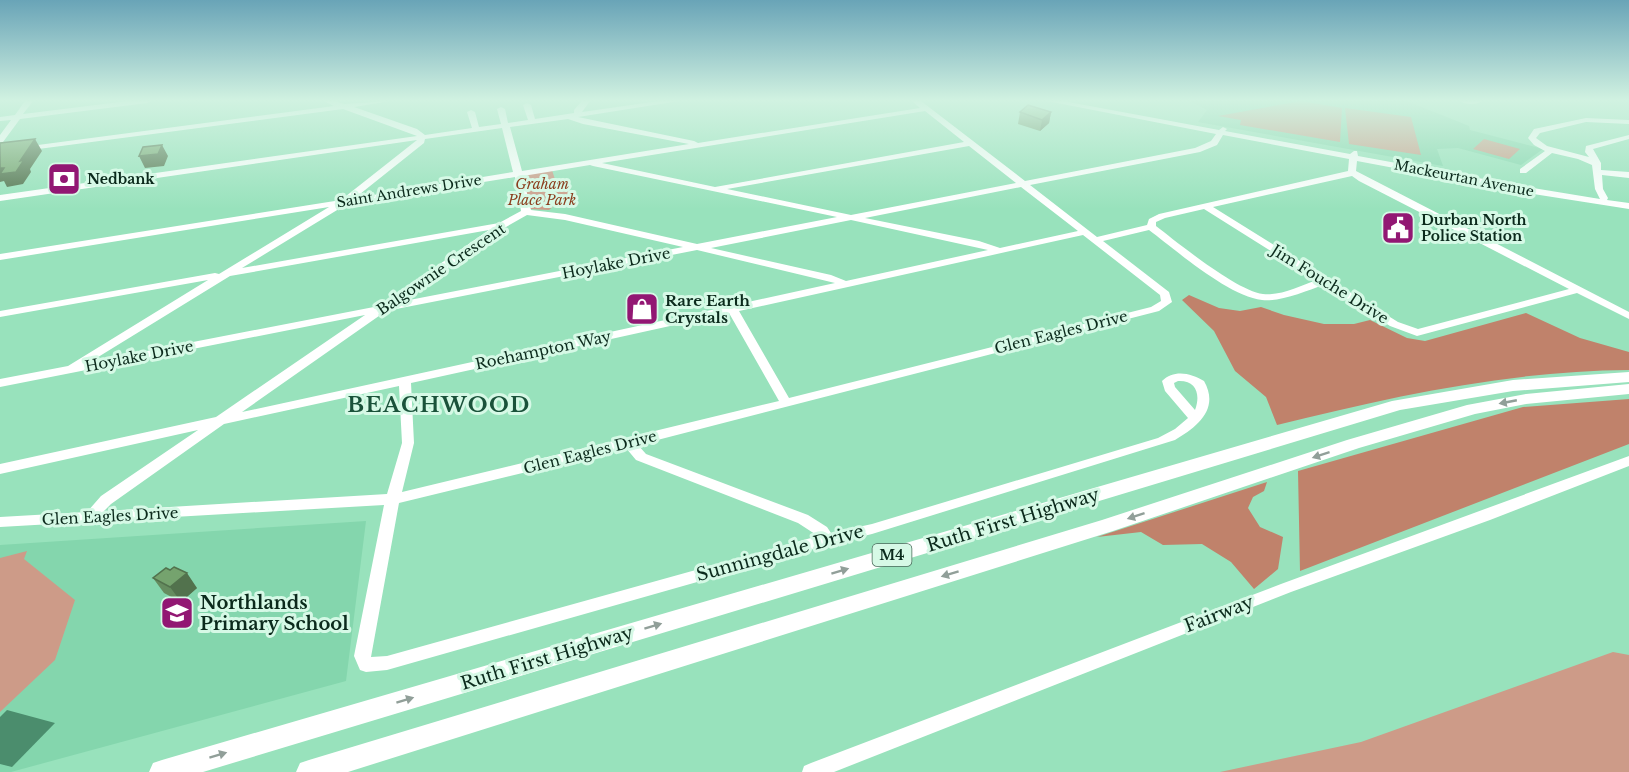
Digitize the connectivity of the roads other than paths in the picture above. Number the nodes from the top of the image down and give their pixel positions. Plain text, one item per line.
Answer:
1 (114, 137) edge
2 (429, 137) edge
3 (509, 137) edge
4 (659, 137) edge
5 (749, 137) edge
6 (963, 137) edge
7 (1218, 137) edge
8 (1255, 137) edge
9 (1533, 137) edge
10 (1629, 137) edge
11 (422, 138) junction
12 (971, 143) junction
13 (699, 145) junction
14 (1551, 150) junction
15 (0, 152) edge
16 (1354, 155) junction
17 (589, 163) junction
18 (1597, 168) junction
19 (1523, 171) dead end
20 (1352, 173) junction
21 (517, 174) junction
22 (1629, 175) edge
23 (1023, 184) junction
24 (711, 189) junction
25 (0, 198) edge
26 (1604, 198) junction
27 (344, 202) junction
28 (1629, 204) edge
29 (1205, 206) junction
30 (526, 212) junction
31 (851, 217) junction
32 (502, 225) junction
33 (1151, 227) junction
34 (1085, 232) junction
35 (1096, 240) junction
36 (698, 247) junction
37 (1000, 251) junction
38 (0, 257) edge
39 (223, 275) junction
40 (1326, 281) junction
41 (845, 284) junction
42 (1578, 290) junction
43 (385, 307) junction
44 (732, 309) junction
45 (0, 314) edge
46 (1629, 316) edge
47 (70, 369) junction
48 (1629, 377) edge
49 (405, 380) junction
50 (0, 383) edge
51 (1629, 389) edge
52 (785, 401) junction
53 (1195, 418) dead end
54 (224, 420) junction
55 (629, 442) junction
56 (1629, 461) edge
57 (0, 469) edge
58 (394, 499) junction
59 (90, 517) junction
60 (0, 522) edge
61 (827, 539) junction
62 (162, 772) edge
63 (309, 772) edge
64 (811, 772) edge

1 - 15 street
2 - 11 street
3 - 21 street
4 - 13 street
5 - 13 street, Saint Andrews Drive
6 - 12 street
7 - 23 street, Hoylake Drive
8 - 16 street, Mackeurtan Avenue
9 - 14 street
10 - 18 street
11 - 25 street
11 - 27 street
12 - 23 street
12 - 24 street
13 - 17 street, Saint Andrews Drive
14 - 18 street
14 - 19 street
16 - 20 street
16 - 26 street, Mackeurtan Avenue
16 - 28 street, Mackeurtan Avenue
17 - 21 street, Saint Andrews Drive
17 - 24 street
18 - 22 street
18 - 26 street
20 - 29 street
20 - 42 street
21 - 27 street, Saint Andrews Drive
21 - 30 street
23 - 31 street, Hoylake Drive
23 - 34 street
24 - 31 street
26 - 28 street, Mackeurtan Avenue
27 - 38 street, Saint Andrews Drive
27 - 39 street
29 - 33 street
29 - 40 street, Jim Fouche Drive
30 - 32 street, Balgownie Crescent
30 - 36 street
31 - 36 street, Hoylake Drive
31 - 37 street
32 - 39 street
32 - 43 street, Balgownie Crescent
33 - 35 street
33 - 40 street
34 - 35 street
34 - 37 street, Roehampton Way
35 - 52 street, Glen Eagles Drive
36 - 41 street
36 - 43 street, Hoylake Drive
37 - 41 street, Roehampton Way
39 - 45 street
39 - 47 street
40 - 42 street, Jim Fouche Drive
41 - 44 street, Roehampton Way
42 - 46 street
43 - 47 street, Hoylake Drive
43 - 54 street, Balgownie Crescent
44 - 49 street, Roehampton Way
44 - 52 street
47 - 50 street, Hoylake Drive
62 -> 48 highway, Ruth First Highway / M4
49 - 54 street, Roehampton Way
49 - 58 street
51 -> 63 highway, Ruth First Highway / M4
52 - 55 street, Glen Eagles Drive
53 - 61 street, Sunningdale Drive
54 - 57 street, Roehampton Way
54 - 59 street, Balgownie Crescent
55 - 58 street, Glen Eagles Drive
55 - 61 street
56 - 64 street, Fairway
58 - 59 street, Glen Eagles Drive
58 - 61 street, Sunningdale Drive
59 - 60 street, Glen Eagles Drive

